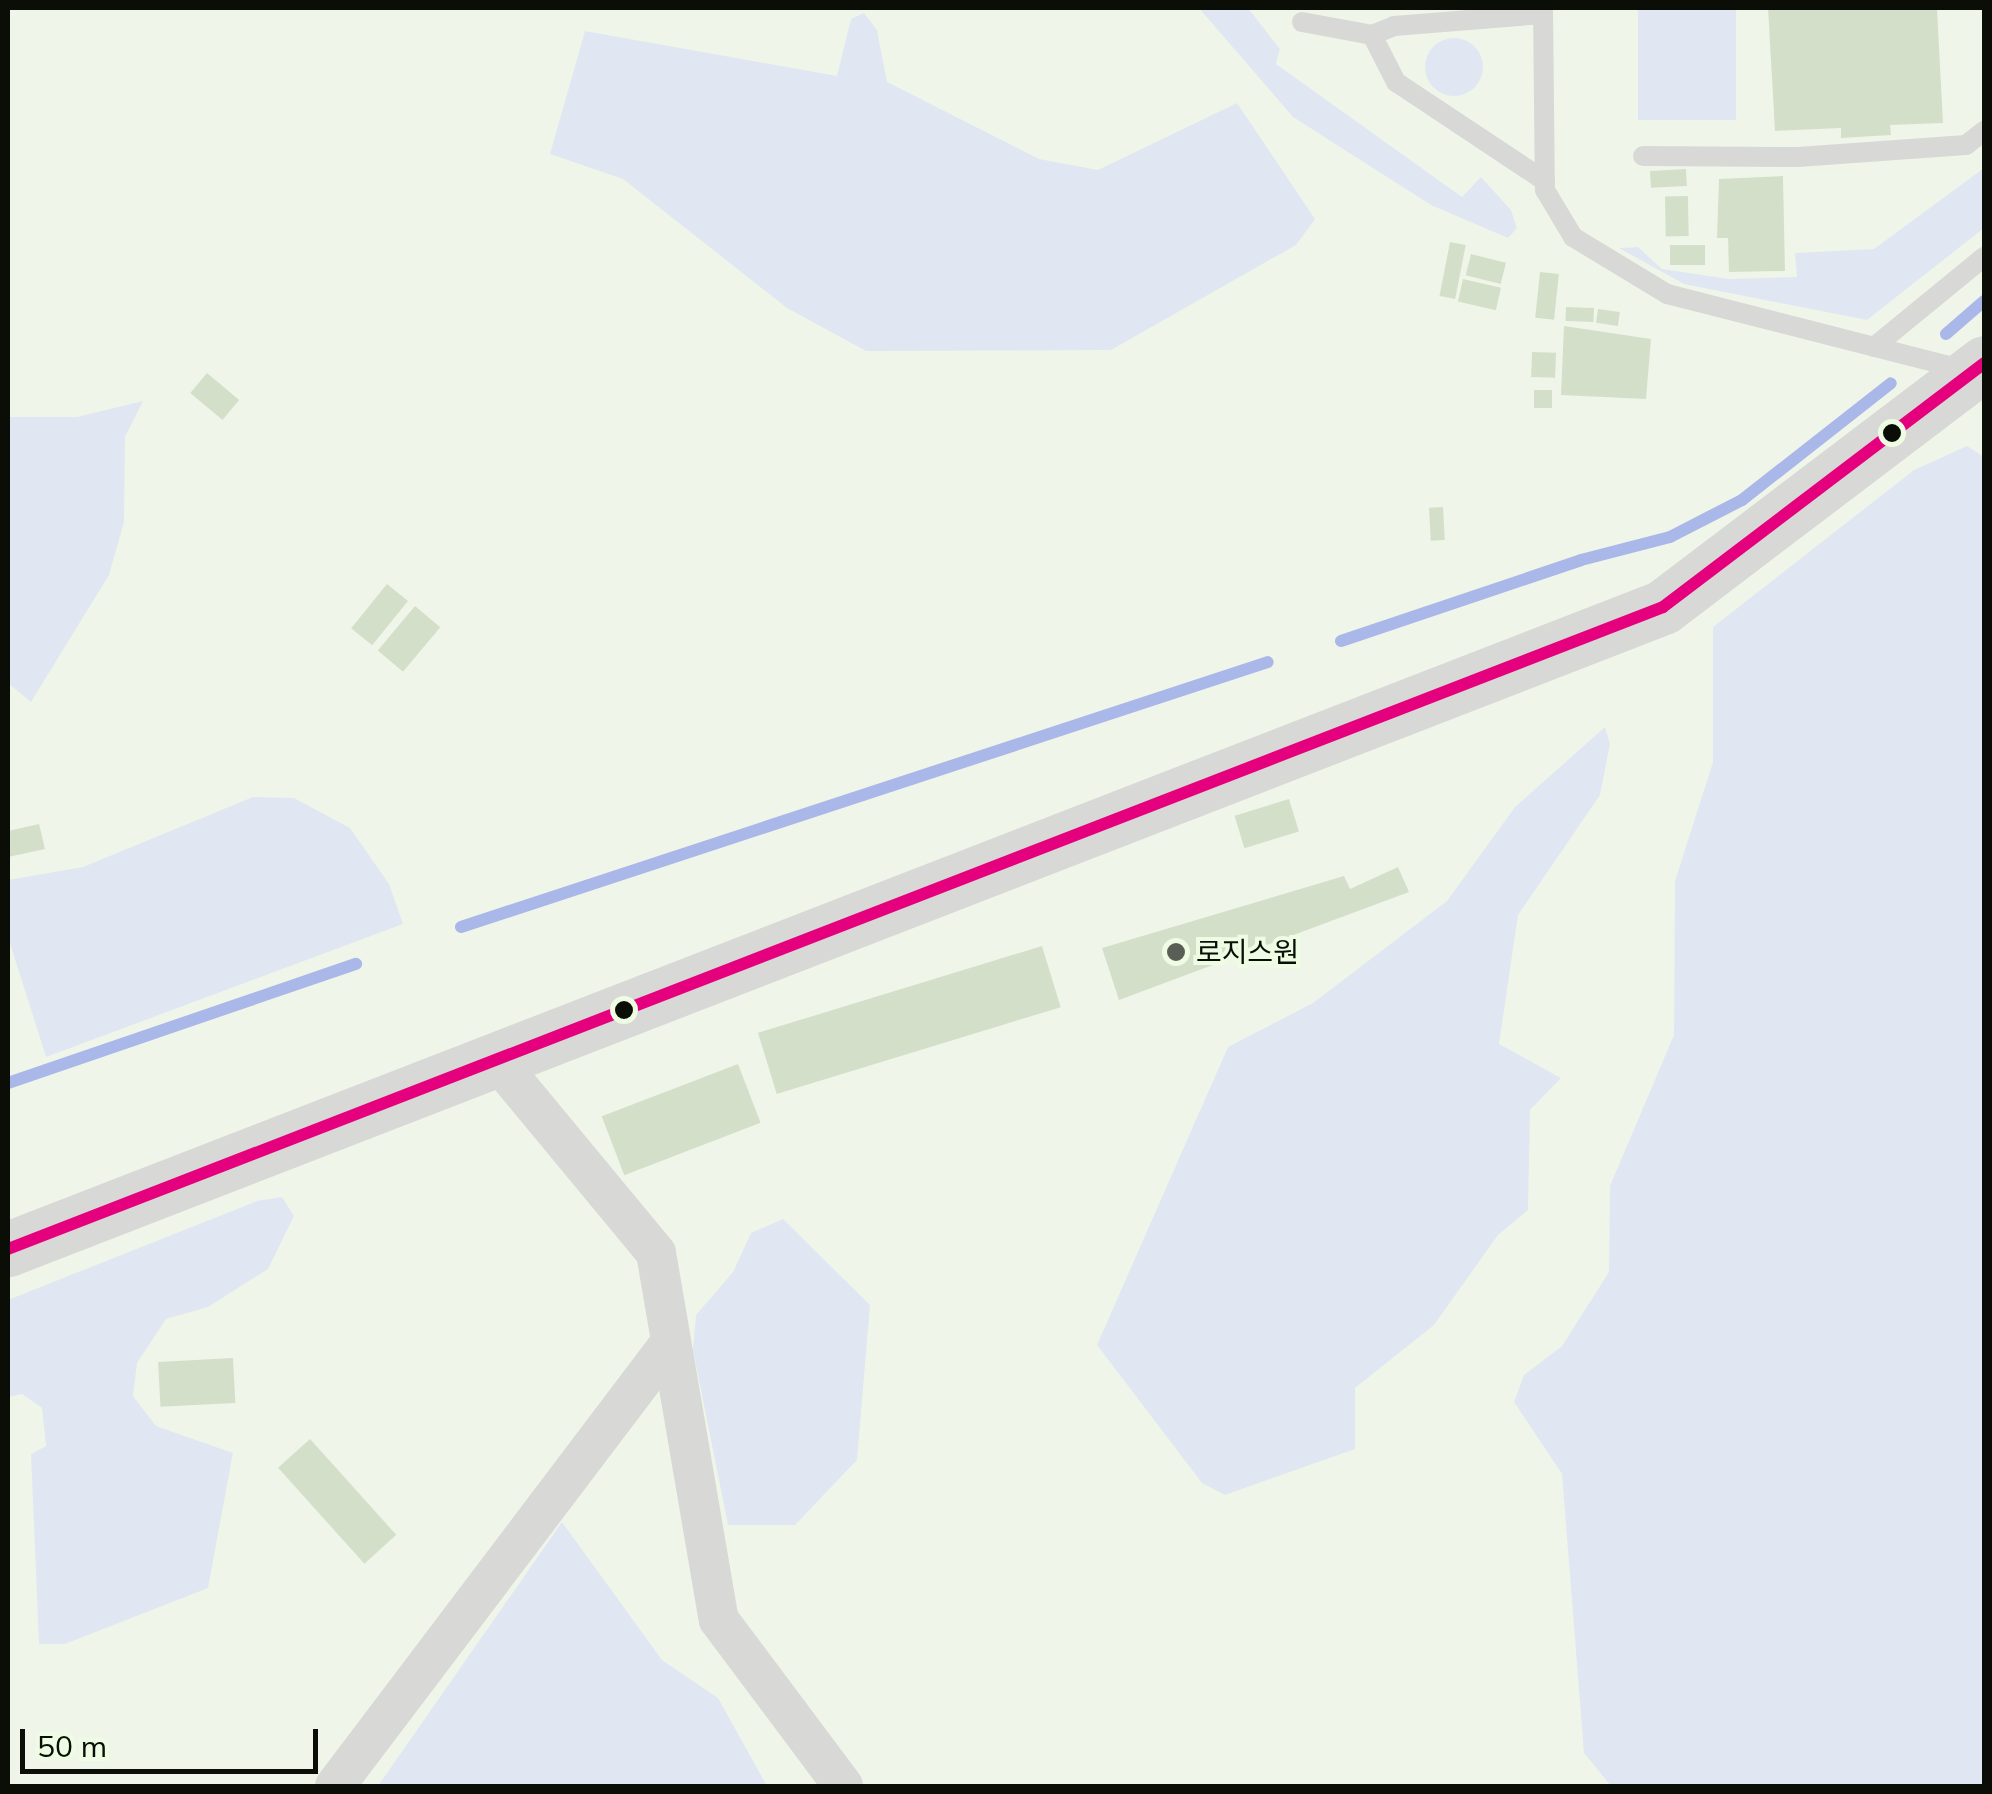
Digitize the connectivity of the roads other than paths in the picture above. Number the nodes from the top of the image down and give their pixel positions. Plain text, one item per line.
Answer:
1 (1543, 11) edge
2 (1302, 22) dead end
3 (1372, 36) junction
4 (1984, 130) edge
5 (1643, 156) dead end
6 (1545, 181) junction
7 (1984, 257) edge
8 (1874, 347) junction
9 (1978, 368) edge
10 (498, 1062) junction
11 (8, 1248) edge
12 (671, 1342) junction
13 (335, 1786) edge
14 (843, 1786) edge

1 - 3 lane
1 - 6 lane
2 - 3 lane
3 - 6 lane
4 - 5 lane
6 - 8 lane
7 - 8 lane
8 - 9 lane
9 - 10 main road
10 - 11 main road
10 - 12 street
12 - 13 street
12 - 14 street

